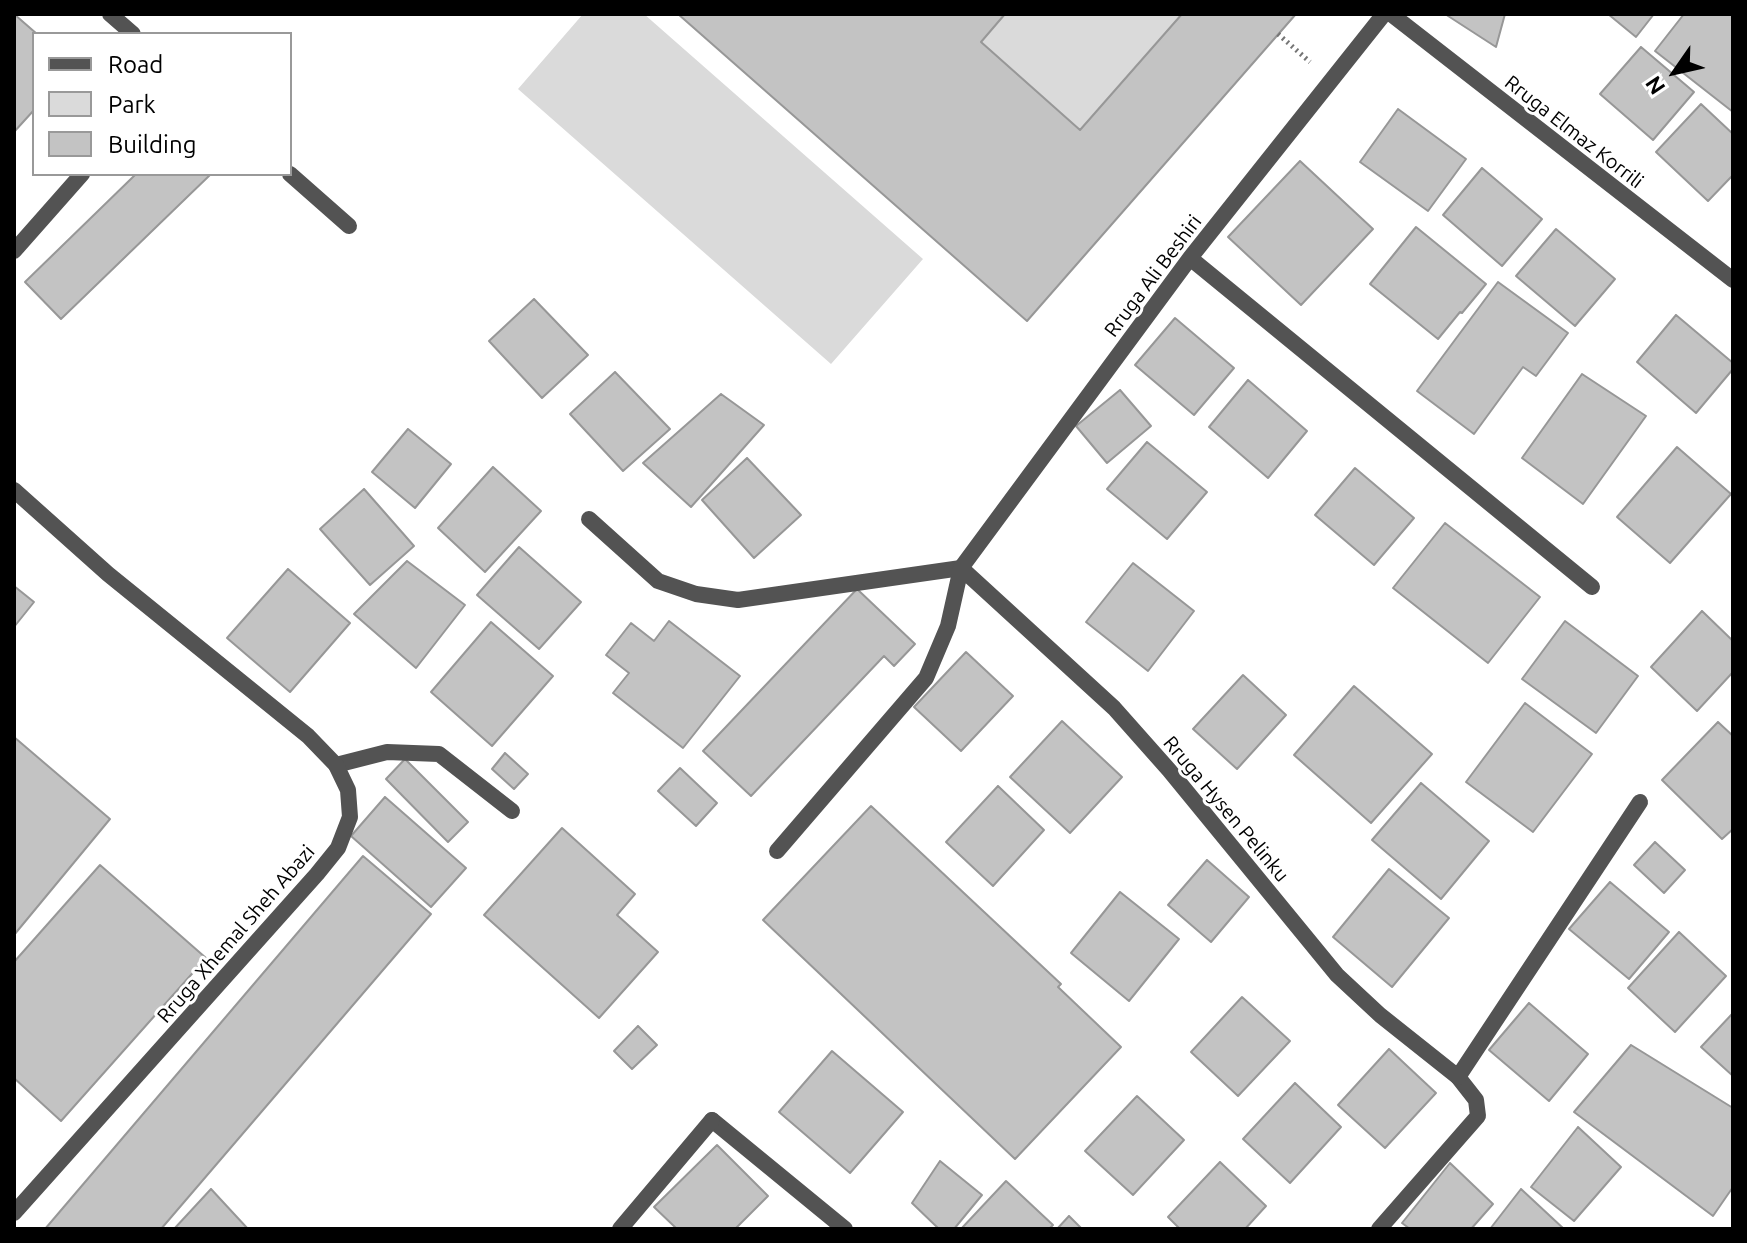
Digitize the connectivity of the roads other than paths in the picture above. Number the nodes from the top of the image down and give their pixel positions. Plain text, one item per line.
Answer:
1 (110, 14) edge
2 (1384, 14) edge
3 (1391, 14) edge
4 (131, 32) edge
5 (80, 176) edge
6 (292, 176) edge
7 (349, 226) dead end
8 (14, 251) edge
9 (1190, 258) junction
10 (1733, 280) edge
11 (14, 490) edge
12 (589, 519) dead end
13 (961, 568) junction
14 (1592, 587) dead end
15 (336, 765) junction
16 (1640, 802) dead end
17 (512, 811) dead end
18 (777, 851) dead end
19 (1458, 1077) junction
20 (14, 1213) edge
21 (620, 1229) edge
22 (845, 1229) edge
23 (1379, 1229) edge

1 - 4 street
2 - 9 street, Rruga Ali Beshiri
3 - 10 street, Rruga Elmaz Korrili
5 - 8 street
6 - 7 street
9 - 13 street, Rruga Ali Beshiri
9 - 14 street
11 - 15 street, Rruga Xhemal Sheh Abazi
12 - 13 street
13 - 18 street, Rruga Ali Beshiri
13 - 19 street, Rruga Hysen Pelinku
15 - 17 street
15 - 20 street, Rruga Xhemal Sheh Abazi
16 - 19 street
19 - 23 street, Rruga Hysen Pelinku
21 - 22 street

